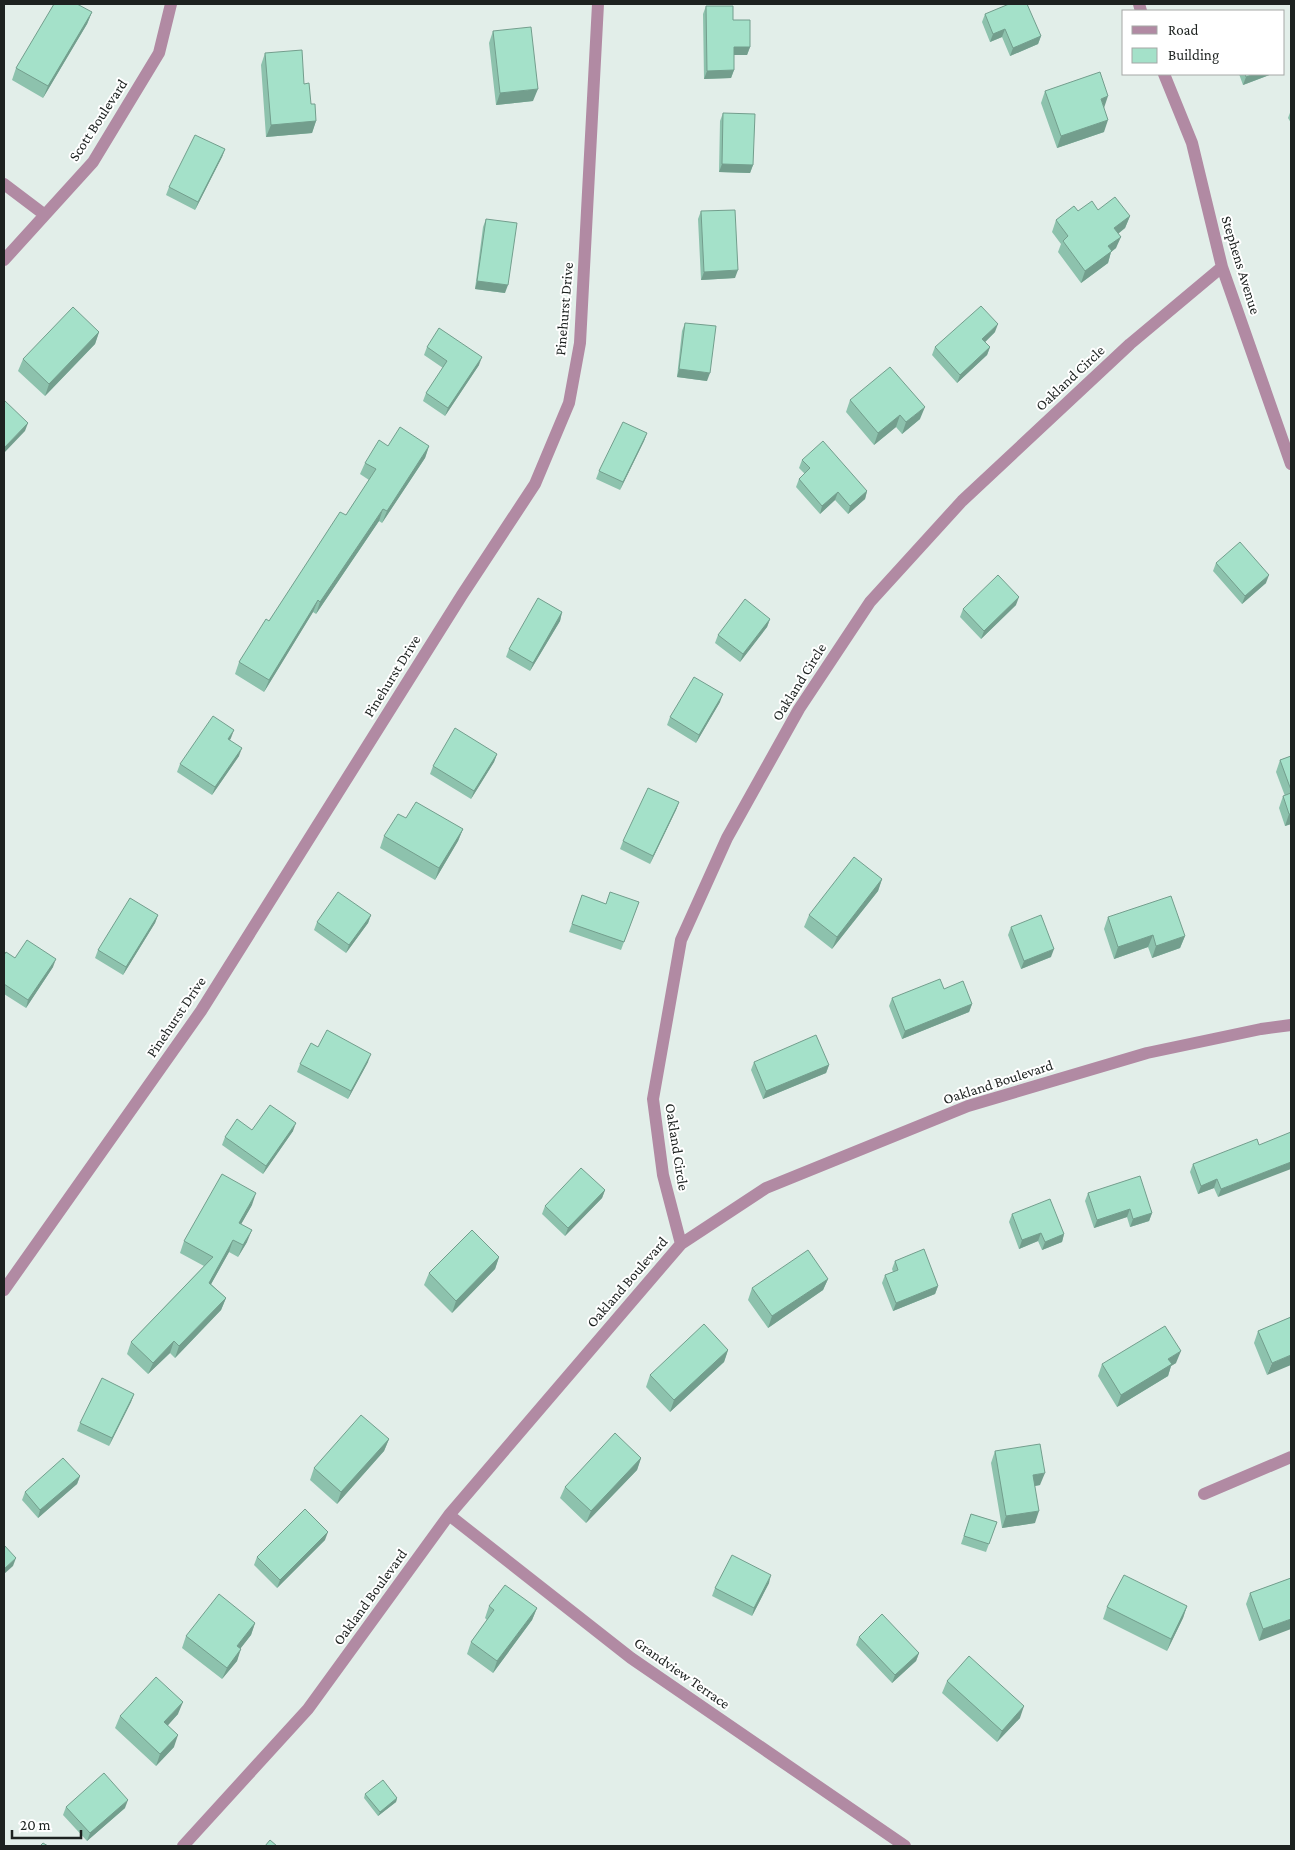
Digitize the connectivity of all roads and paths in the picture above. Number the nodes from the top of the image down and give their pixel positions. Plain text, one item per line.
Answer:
1 (171, 4) edge
2 (598, 4) edge
3 (1164, 75) edge
4 (4, 184) edge
5 (45, 215) junction
6 (4, 260) edge
7 (1222, 267) junction
8 (1291, 464) edge
9 (1291, 1025) edge
10 (681, 1244) junction
11 (4, 1290) edge
12 (1291, 1457) edge
13 (1204, 1494) dead end
14 (448, 1515) junction
15 (183, 1846) edge
16 (905, 1846) edge

1 - 5 street, Scott Boulevard
2 - 11 street, Pinehurst Drive
3 - 7 street, Stephens Avenue
4 - 5 street
5 - 6 street, Scott Boulevard
7 - 8 street, Stephens Avenue
7 - 10 street, Oakland Circle
9 - 10 street, Oakland Boulevard
10 - 14 street, Oakland Boulevard
12 - 13 street
14 - 15 street, Oakland Boulevard
14 - 16 street, Grandview Terrace

